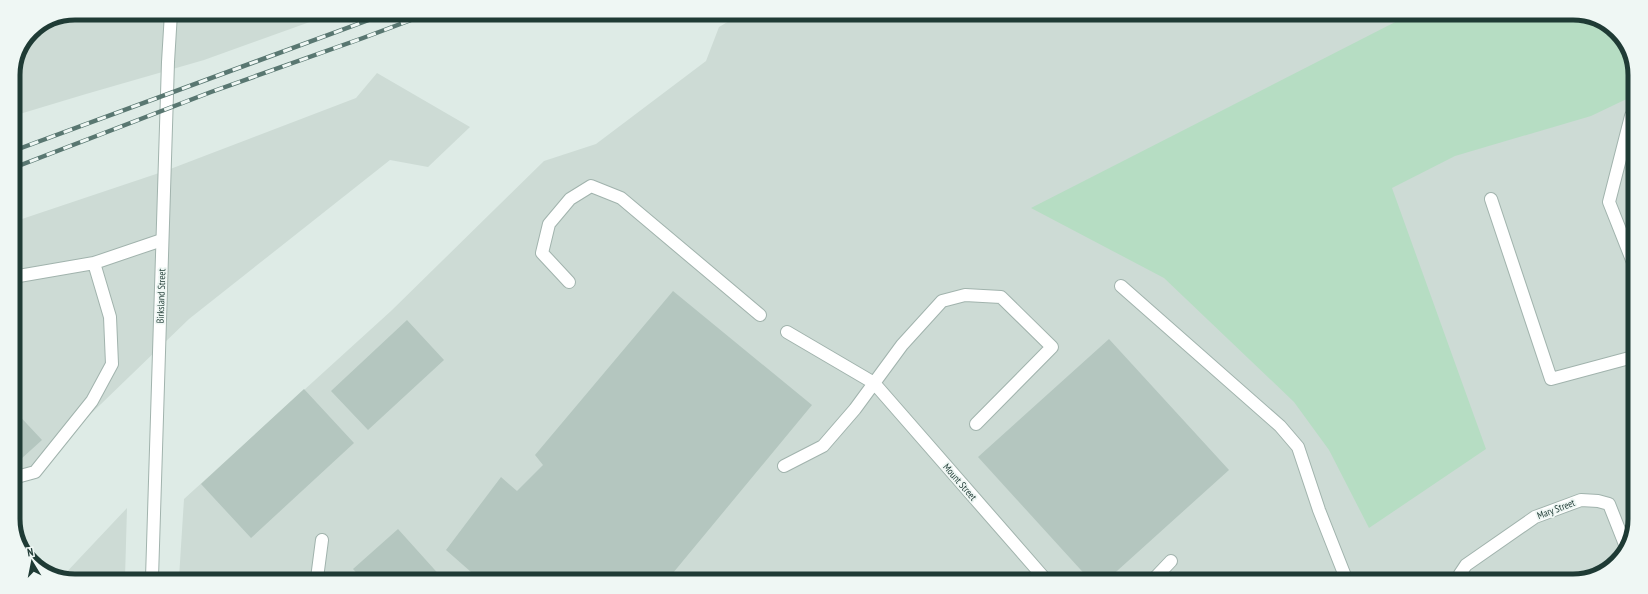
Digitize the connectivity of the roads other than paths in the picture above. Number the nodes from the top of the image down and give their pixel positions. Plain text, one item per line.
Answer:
1 (171, 20) edge
2 (1628, 128) edge
3 (1491, 199) dead end
4 (162, 240) junction
5 (1628, 250) edge
6 (94, 263) junction
7 (20, 276) edge
8 (569, 282) dead end
9 (1121, 286) dead end
10 (760, 315) dead end
11 (787, 332) dead end
12 (1628, 358) edge
13 (874, 383) junction
14 (976, 424) dead end
15 (784, 466) dead end
16 (20, 476) edge
17 (322, 540) dead end
18 (1623, 540) edge
19 (1171, 561) dead end
20 (152, 574) edge
21 (318, 574) edge
22 (1041, 574) edge
23 (1158, 574) edge
24 (1345, 574) edge
25 (1460, 574) edge

1 - 4 street, Birksland Street
2 - 5 street
3 - 12 street
4 - 6 street
4 - 20 street, Birksland Street
6 - 7 street
6 - 16 street
8 - 10 street
9 - 24 street
11 - 13 street, Mount Street
13 - 14 street
13 - 15 street
13 - 22 street, Mount Street
17 - 21 street
18 - 25 street, Mary Street
19 - 23 street

